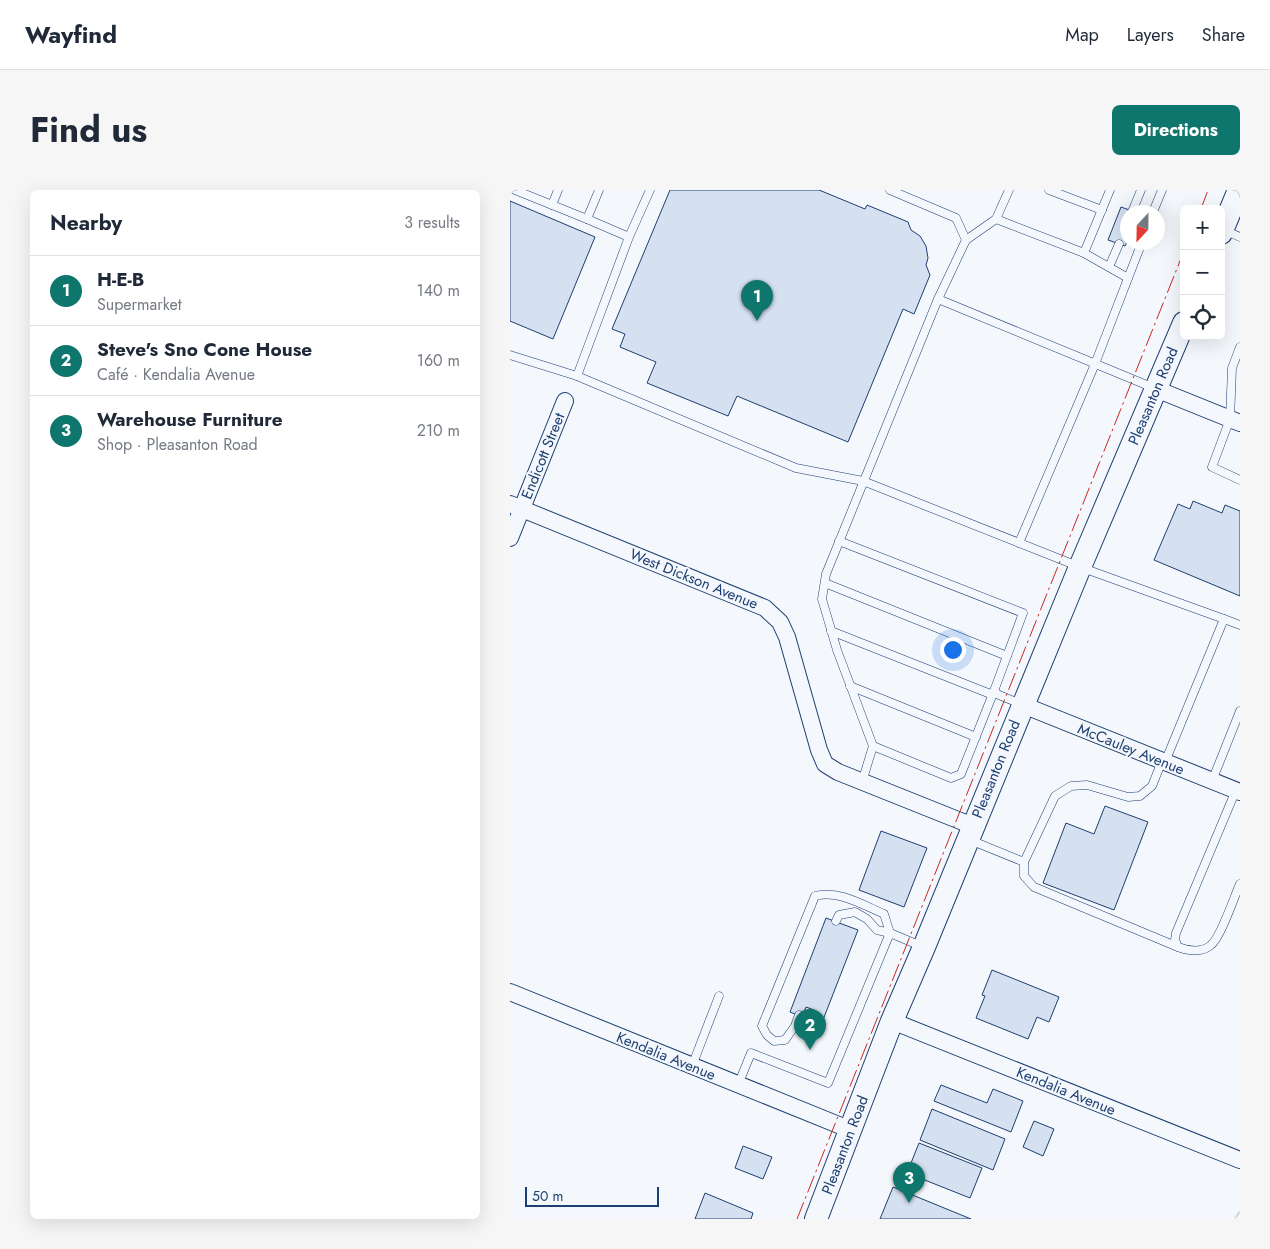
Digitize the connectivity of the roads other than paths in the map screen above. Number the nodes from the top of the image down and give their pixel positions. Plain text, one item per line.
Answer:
1 (515, 190) edge
2 (558, 190) edge
3 (599, 190) edge
4 (650, 190) edge
5 (890, 190) edge
6 (1009, 190) edge
7 (1048, 190) edge
8 (1110, 190) edge
9 (1141, 190) edge
10 (1162, 190) edge
11 (1240, 190) edge
12 (552, 205) junction
13 (1135, 205) edge
14 (1156, 205) edge
15 (1102, 210) junction
16 (587, 219) junction
17 (996, 219) junction
18 (1228, 233) edge
19 (629, 237) junction
20 (966, 240) junction
21 (1119, 244) dead end
22 (1139, 250) edge
23 (1084, 253) junction
24 (1109, 267) junction
25 (1128, 278) junction
26 (938, 299) junction
27 (1180, 332) edge
28 (1240, 347) edge
29 (510, 354) edge
30 (1095, 364) junction
31 (576, 376) junction
32 (1156, 389) junction
33 (565, 401) dead end
34 (1235, 421) edge
35 (1240, 480) edge
36 (863, 481) junction
37 (516, 507) edge
38 (510, 538) edge
39 (839, 541) junction
40 (1019, 543) junction
41 (1080, 567) junction
42 (825, 583) junction
43 (1224, 619) junction
44 (1240, 626) edge
45 (831, 632) junction
46 (1007, 656) junction
47 (850, 686) junction
48 (994, 693) junction
49 (1023, 705) junction
50 (1240, 711) edge
51 (976, 738) junction
52 (874, 746) junction
53 (1163, 761) junction
54 (1212, 781) junction
55 (862, 782) junction
56 (1238, 791) edge
57 (971, 833) junction
58 (1024, 862) junction
59 (1240, 884) edge
60 (836, 921) dead end
61 (890, 933) junction
62 (924, 947) junction
63 (1178, 947) junction
64 (510, 992) edge
65 (719, 996) dead end
66 (799, 1015) dead end
67 (892, 1021) junction
68 (692, 1066) junction
69 (738, 1085) junction
70 (851, 1130) junction
71 (1240, 1160) edge
72 (816, 1219) edge

1 - 12 lane
2 - 12 lane
3 - 16 lane
4 - 19 lane
5 - 20 lane
6 - 17 lane
7 - 15 lane
8 - 15 lane
9 - 13 lane
10 - 14 lane
11 - 18 main road
12 - 16 lane
15 - 23 lane
16 - 19 lane
17 - 20 lane
17 - 23 lane
19 - 31 lane
20 - 26 lane
21 - 24 lane
22 - 25 lane
23 - 24 lane
24 - 25 lane
25 - 30 lane
26 - 30 lane
26 - 36 lane
27 - 32 main road, Pleasanton Road
28 - 34 lane
29 - 31 lane
30 - 32 lane
30 - 40 lane
31 - 36 lane
32 - 34 street
32 - 41 main road, Pleasanton Road
33 - 37 street, Endicott Street
34 - 35 lane
36 - 39 lane
36 - 40 lane
37 - 38 street, Endicott Street
37 - 55 street, West Dickson Avenue
39 - 42 lane
39 - 46 lane
40 - 41 lane
41 - 43 lane
41 - 49 main road, Pleasanton Road
42 - 45 lane
42 - 46 lane
43 - 44 lane
43 - 53 lane
45 - 47 lane
45 - 48 lane
46 - 48 lane
47 - 51 lane
47 - 52 lane
48 - 49 lane
48 - 51 lane
49 - 53 street, McCauley Avenue
49 - 57 main road, Pleasanton Road
50 - 54 lane
51 - 52 lane
52 - 55 lane
53 - 54 street, McCauley Avenue
53 - 58 lane
54 - 56 street, McCauley Avenue
55 - 57 street, West Dickson Avenue
56 - 63 lane
57 - 58 lane
57 - 62 main road, Pleasanton Road
58 - 63 lane
59 - 63 lane
60 - 61 lane
61 - 62 lane
61 - 66 lane
61 - 69 lane
62 - 67 main road, Pleasanton Road
64 - 68 street, Kendalia Avenue
65 - 68 lane
67 - 70 main road, Pleasanton Road
67 - 71 street, Kendalia Avenue
68 - 69 street, Kendalia Avenue
69 - 70 street, Kendalia Avenue
70 - 72 main road, Pleasanton Road

